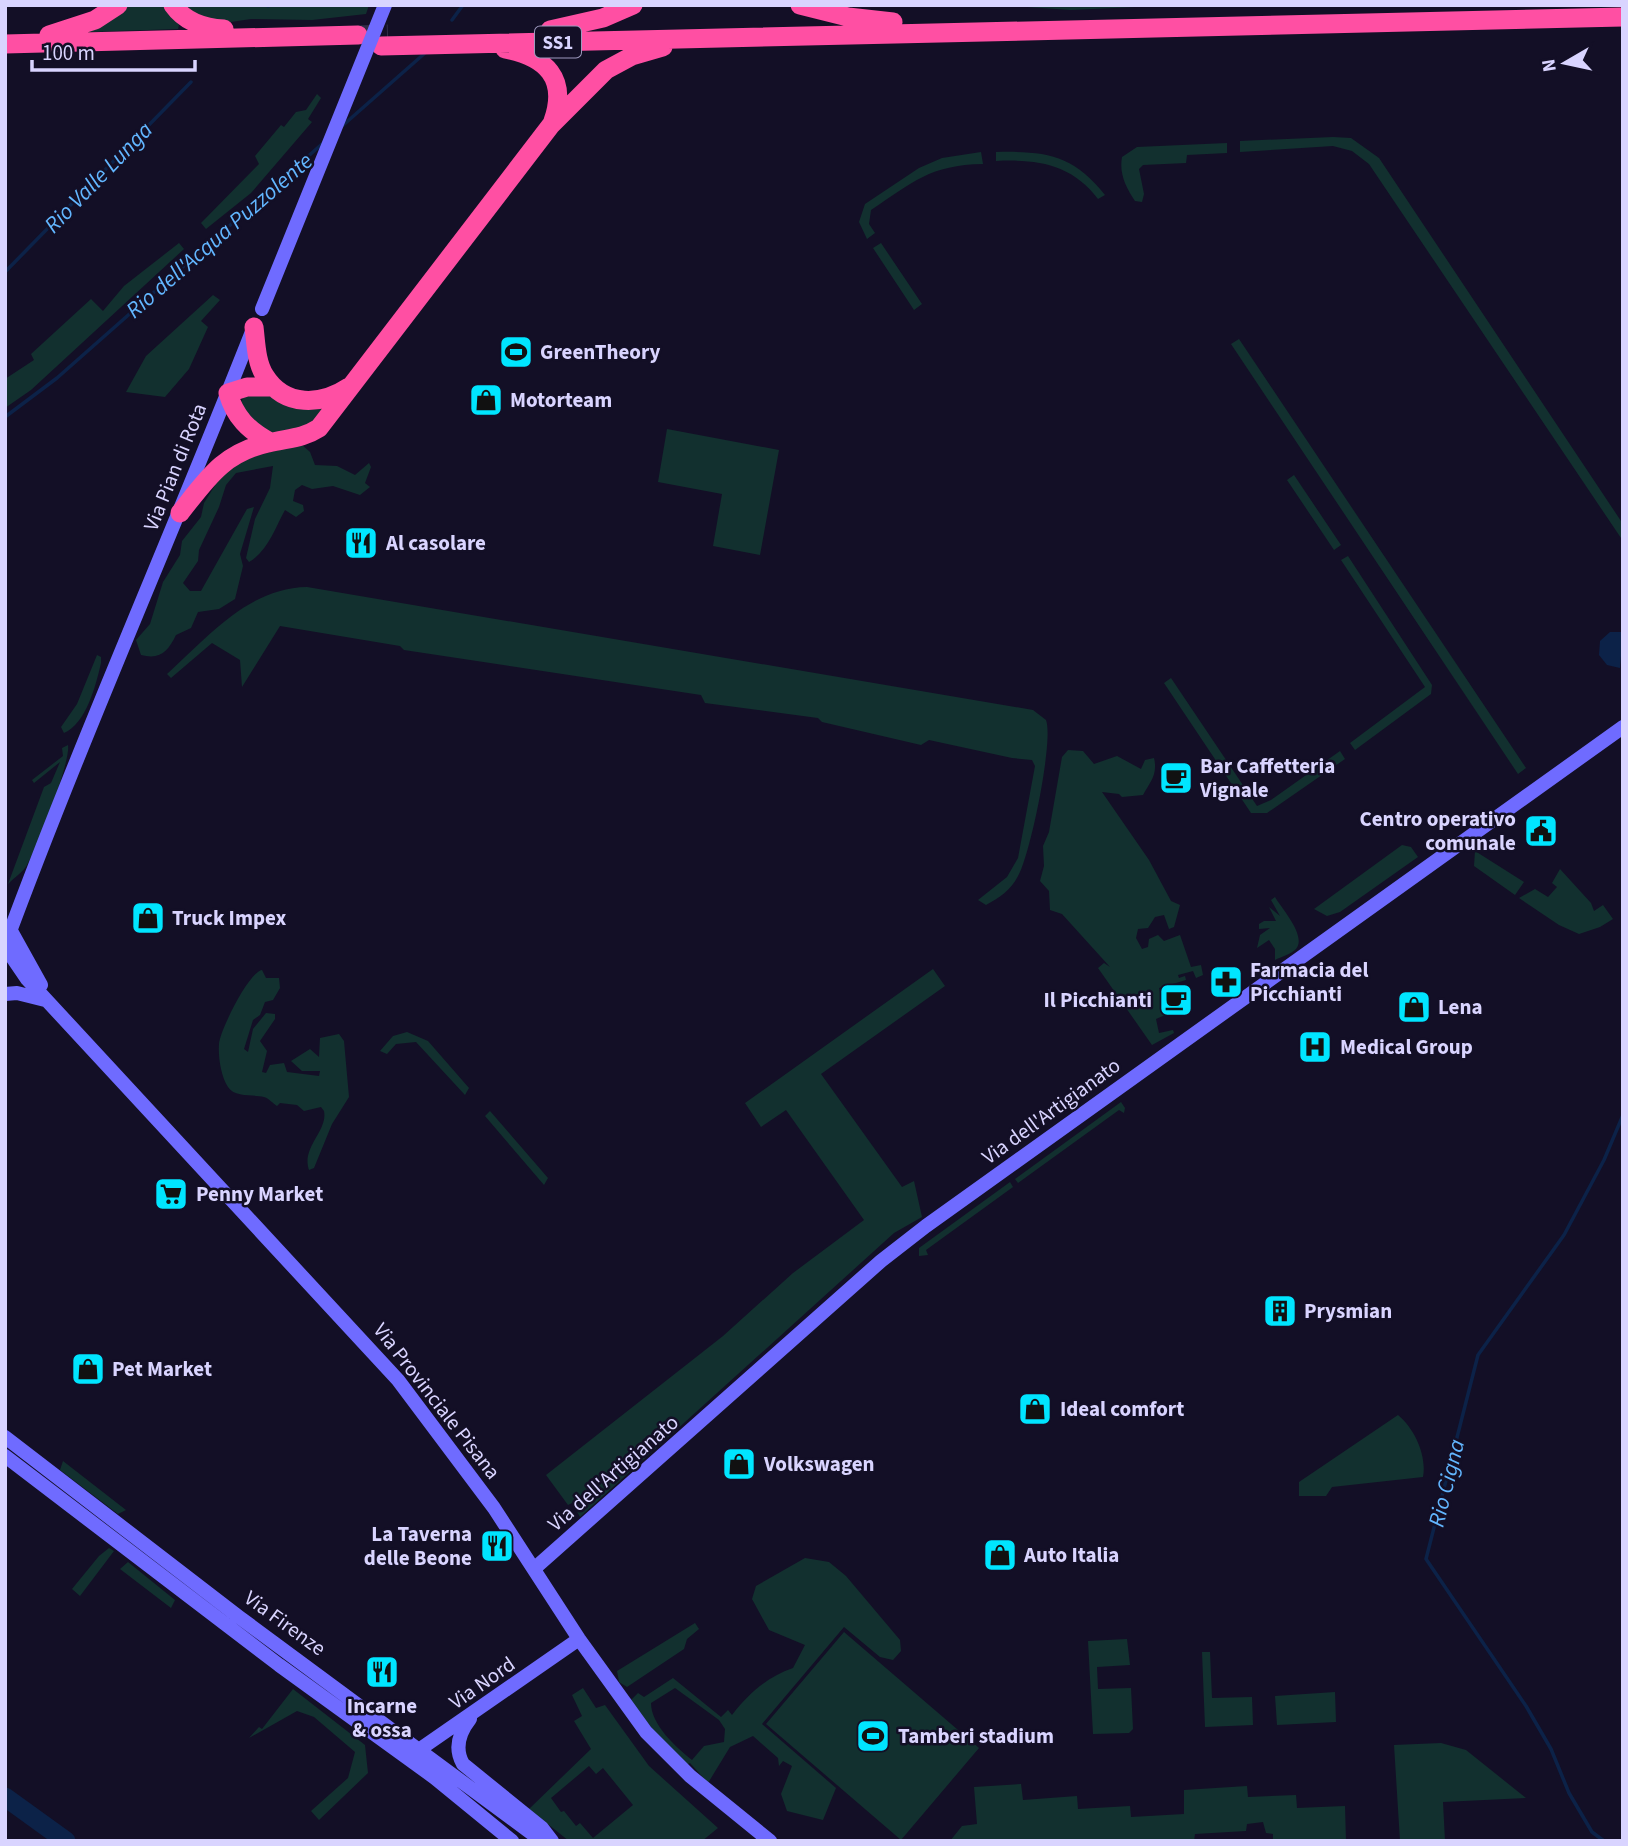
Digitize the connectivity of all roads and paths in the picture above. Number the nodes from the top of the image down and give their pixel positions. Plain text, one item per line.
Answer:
1 (118, 5) edge
2 (173, 5) edge
3 (385, 5) edge
4 (633, 5) edge
5 (800, 5) edge
6 (1623, 6) edge
7 (1623, 17) edge
8 (893, 22) junction
9 (550, 30) junction
10 (323, 35) junction
11 (735, 38) junction
12 (456, 44) junction
13 (7, 48) edge
14 (551, 125) junction
15 (254, 327) junction
16 (353, 384) junction
17 (274, 387) junction
18 (228, 393) junction
19 (270, 442) junction
20 (180, 513) junction
21 (1623, 727) edge
22 (20, 905) junction
23 (8, 938) edge
24 (24, 954) junction
25 (5, 969) edge
26 (5, 994) edge
27 (50, 1002) junction
28 (5, 1437) edge
29 (5, 1456) edge
30 (534, 1569) junction
31 (579, 1639) junction
32 (473, 1715) junction
33 (414, 1754) junction
34 (512, 1841) edge
35 (542, 1841) edge
36 (552, 1841) edge
37 (769, 1841) edge

1 - 13 highway
2 - 10 highway
3 - 15 street, Via Pian di Rota, bridge
4 - 9 highway
5 - 8 highway
6 - 8 highway, SS1
7 - 11 highway, SS1
8 - 9 highway, SS1
9 - 12 highway, SS1
10 - 13 highway
10 - 13 highway
11 - 12 highway, SS1
11 - 14 highway
12 - 14 highway
14 - 16 highway
15 - 17 highway
15 - 18 street, Via Pian di Rota
16 - 17 highway
16 - 19 highway
17 - 18 highway
18 - 19 highway
18 - 20 street, Via Pian di Rota
19 - 20 highway
20 - 22 street, Via Pian di Rota
21 - 30 street, Via dell'Artigianato
22 - 23 street, Via Pian di Rota
22 - 24 street, Via Provinciale Pisana
23 - 24 street, Via Provinciale Pisana
23 - 27 street, Via Provinciale Pisana
24 - 27 street, Via Provinciale Pisana
25 - 27 street, Via Provinciale Pisana
26 - 27 street
27 - 30 street, Via Provinciale Pisana
28 - 33 street, Via Firenze
29 - 33 street, Via Firenze
30 - 31 street, Via Provinciale Pisana
31 - 32 street, Via Nord
31 - 37 street, Via Provinciale Pisana
32 - 33 street, Via Nord
32 - 36 street
33 - 34 street, Via Firenze
33 - 35 street, Via Firenze

